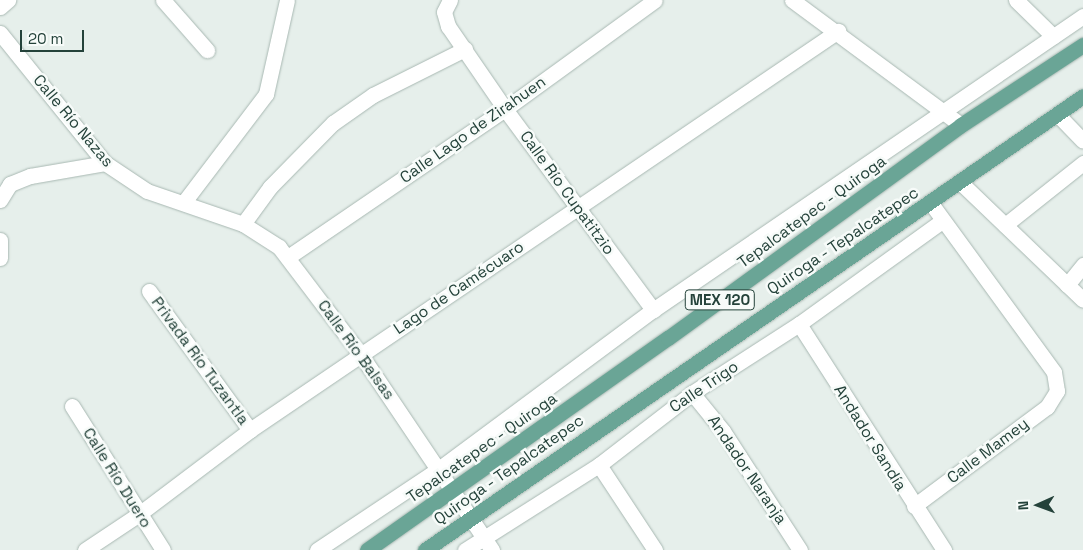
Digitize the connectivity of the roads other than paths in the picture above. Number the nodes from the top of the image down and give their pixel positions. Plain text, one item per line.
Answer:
1 (8, 0) edge
2 (163, 0) edge
3 (287, 0) edge
4 (450, 0) edge
5 (655, 0) edge
6 (792, 0) edge
7 (1016, 0) edge
8 (0, 7) edge
9 (1083, 16) edge
10 (838, 31) junction
11 (0, 33) edge
12 (1053, 36) junction
13 (1083, 44) edge
14 (466, 49) junction
15 (207, 50) dead end
16 (1083, 96) edge
17 (505, 109) junction
18 (944, 110) junction
19 (1057, 114) junction
20 (961, 125) junction
21 (1083, 142) edge
22 (105, 163) junction
23 (1083, 163) edge
24 (960, 182) junction
25 (0, 200) edge
26 (184, 202) junction
27 (930, 202) junction
28 (576, 208) junction
29 (942, 221) junction
30 (242, 224) junction
31 (1005, 225) junction
32 (0, 240) edge
33 (0, 256) edge
34 (288, 257) junction
35 (1083, 265) edge
36 (1067, 285) junction
37 (149, 291) dead end
38 (1083, 300) edge
39 (653, 310) junction
40 (799, 324) junction
41 (361, 355) junction
42 (692, 392) junction
43 (72, 406) dead end
44 (250, 430) junction
45 (599, 465) junction
46 (440, 468) junction
47 (453, 490) junction
48 (914, 506) junction
49 (139, 514) junction
50 (471, 518) junction
51 (483, 536) junction
52 (85, 550) edge
53 (163, 550) edge
54 (317, 550) edge
55 (367, 550) edge
56 (425, 550) edge
57 (464, 550) edge
58 (492, 550) edge
59 (655, 550) edge
60 (800, 550) edge
61 (944, 550) edge

1 - 8 street
2 - 15 street
3 - 26 street
4 - 14 street, Calle Río Cupatitzio
5 - 17 street, Calle Lago de Zirahuen
6 - 10 street
7 - 12 street
9 - 12 street
10 - 18 street
10 - 28 street, Lago de Camécuaro
11 - 22 street, Calle Río Nazas
12 - 18 street
13 - 20 main road, Tepalcatepec - Quiroga / MEX 120
14 - 17 street, Calle Río Cupatitzio
14 - 30 street
16 - 19 main road, Quiroga - Tepalcatepec / MEX 120
17 - 28 street, Calle Río Cupatitzio
17 - 34 street, Calle Lago de Zirahuen
18 - 20 street
18 - 39 street
19 - 21 street
19 - 24 main road, Quiroga - Tepalcatepec / MEX 120
20 - 47 main road, Tepalcatepec - Quiroga / MEX 120
22 - 25 street
22 - 26 street, Calle Río Nazas
23 - 31 street
24 - 27 main road, Quiroga - Tepalcatepec / MEX 120
24 - 31 street
26 - 30 street, Calle Río Nazas
27 - 29 street
27 - 50 main road, Quiroga - Tepalcatepec / MEX 120
28 - 39 street, Calle Río Cupatitzio
28 - 41 street, Lago de Camécuaro
29 - 40 street, Calle Trigo
29 - 48 street, Calle Mamey
30 - 34 street, Calle Río Balsas
31 - 36 street
32 - 33 street
34 - 41 street, Calle Río Balsas
35 - 36 street
36 - 38 street
37 - 44 street, Privada Río Tuzantla
39 - 46 street
40 - 42 street, Calle Trigo
40 - 48 street, Andador Sandía
41 - 44 street, Lago de Camécuaro
41 - 46 street, Calle Río Balsas
42 - 45 street, Calle Trigo
42 - 60 street, Andador Naranja
43 - 49 street, Calle Río Duero
44 - 49 street, Lago de Camécuaro
45 - 51 street, Calle Trigo
45 - 59 street
46 - 47 street, Calle Río Balsas
46 - 54 street
47 - 50 street, Calle Río Balsas
47 - 55 main road, Tepalcatepec - Quiroga / MEX 120
48 - 61 street, Andador Sandía
49 - 52 street, Lago de Camécuaro
49 - 53 street, Calle Río Duero
50 - 51 street, Calle Río Balsas
50 - 56 main road, Quiroga - Tepalcatepec / MEX 120
51 - 57 street, Calle Trigo
51 - 58 street, Calle Río Balsas

